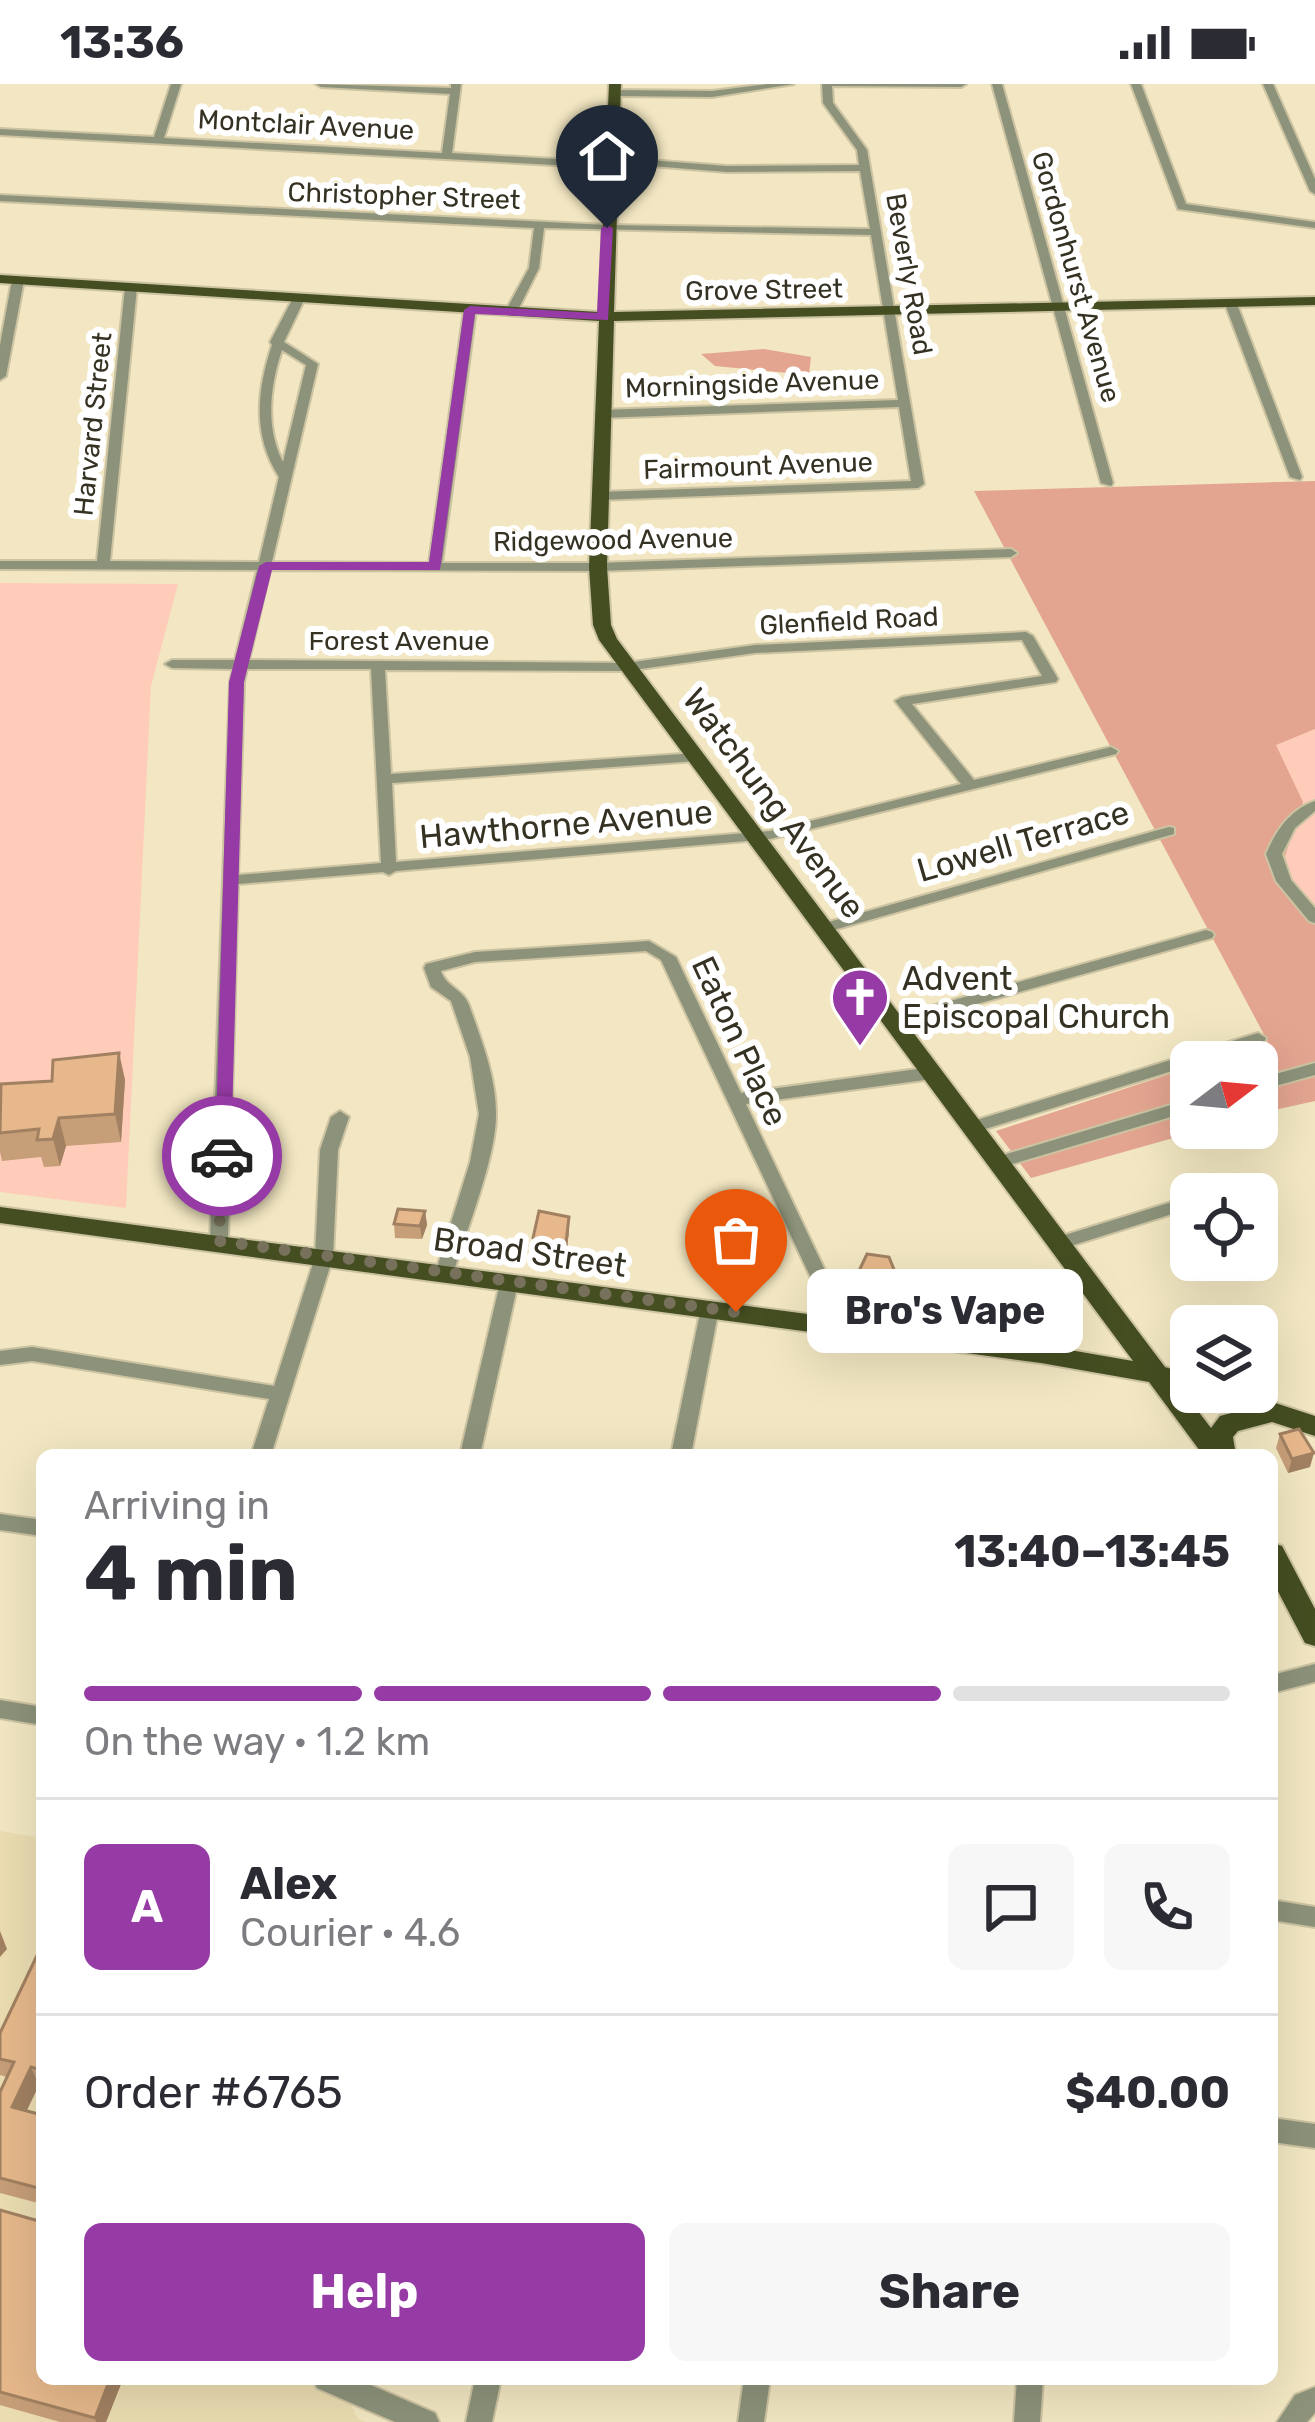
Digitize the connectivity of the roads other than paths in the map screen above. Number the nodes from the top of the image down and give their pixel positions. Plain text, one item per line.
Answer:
1 (176, 84) edge
2 (321, 84) edge
3 (789, 84) edge
4 (831, 84) edge
5 (961, 84) edge
6 (997, 84) edge
7 (1136, 84) edge
8 (1268, 84) edge
9 (456, 88) edge
10 (615, 88) edge
11 (0, 132) edge
12 (158, 140) junction
13 (447, 157) junction
14 (610, 162) junction
15 (866, 168) junction
16 (1315, 190) edge
17 (0, 198) edge
18 (1315, 225) edge
19 (539, 226) junction
20 (607, 228) junction
21 (878, 232) junction
22 (9, 280) edge
23 (131, 287) junction
24 (299, 298) junction
25 (1315, 301) edge
26 (1231, 304) junction
27 (1062, 309) junction
28 (470, 310) junction
29 (511, 312) junction
30 (890, 312) junction
31 (603, 317) junction
32 (276, 342) junction
33 (301, 357) junction
34 (269, 362) junction
35 (0, 376) edge
36 (905, 404) junction
37 (601, 414) junction
38 (284, 474) junction
39 (1296, 477) dead end
40 (1107, 483) dead end
41 (918, 484) joint
42 (599, 496) junction
43 (1011, 553) dead end
44 (0, 565) edge
45 (103, 565) junction
46 (266, 566) junction
47 (435, 567) junction
48 (598, 567) junction
49 (172, 664) dead end
50 (239, 665) junction
51 (378, 665) junction
52 (626, 667) junction
53 (1112, 752) dead end
54 (696, 758) junction
55 (383, 778) junction
56 (970, 785) junction
57 (1315, 805) edge
58 (1168, 831) dead end
59 (755, 837) junction
60 (388, 870) junction
61 (231, 880) junction
62 (1315, 918) edge
63 (824, 928) junction
64 (1206, 935) dead end
65 (895, 1022) junction
66 (1258, 1037) dead end
67 (1312, 1068) edge
68 (932, 1072) junction
69 (1278, 1079) edge
70 (735, 1100) junction
71 (1170, 1111) edge
72 (340, 1117) dead end
73 (973, 1127) junction
74 (999, 1162) junction
75 (1170, 1209) edge
76 (0, 1215) edge
77 (219, 1241) junction
78 (1061, 1243) junction
79 (324, 1257) junction
80 (444, 1274) junction
81 (509, 1283) junction
82 (710, 1308) junction
83 (843, 1327) junction
84 (0, 1358) edge
85 (1161, 1375) junction
86 (1170, 1378) edge
87 (280, 1394) junction
88 (1267, 1413) edge
89 (1274, 1413) edge
90 (1315, 1426) edge
91 (263, 1449) edge
92 (471, 1449) edge
93 (682, 1449) edge
94 (1216, 1449) edge
95 (1220, 1449) edge
96 (0, 1522) edge
97 (36, 1527) edge
98 (1278, 1565) edge
99 (1315, 1634) edge
100 (1315, 1673) edge
101 (1278, 1682) edge
102 (0, 1709) edge
103 (36, 1715) edge
104 (1278, 1911) edge
105 (1315, 1917) edge
106 (1278, 2131) edge
107 (1315, 2136) edge
108 (340, 2385) edge
109 (487, 2385) edge
110 (756, 2385) edge
111 (1030, 2385) edge
112 (1315, 2400) edge
113 (426, 2422) edge
114 (479, 2422) edge
115 (751, 2422) edge
116 (1027, 2422) edge
117 (1290, 2422) edge

1 - 12 street
2 - 9 street
3 - 10 street
4 - 5 street
4 - 15 street, Beverly Road
6 - 27 street, Gordonhurst Avenue
7 - 18 street
8 - 16 street
9 - 13 street
10 - 14 main road, Watchung Avenue
11 - 12 street, Montclair Avenue
12 - 13 street, Montclair Avenue
13 - 14 street, Montclair Avenue
14 - 15 street, Montclair Avenue
14 - 20 main road, Watchung Avenue
15 - 21 street, Beverly Road
17 - 19 street, Christopher Street
19 - 20 street, Christopher Street
19 - 29 street
20 - 21 street, Christopher Street
20 - 31 main road, Watchung Avenue
21 - 30 street, Beverly Road
22 - 23 main road, Grove Street
22 - 35 street
23 - 24 main road, Grove Street
23 - 45 street, Harvard Street
24 - 28 main road, Grove Street
24 - 32 street
25 - 26 main road, Grove Street
26 - 27 main road, Grove Street
26 - 39 street
27 - 30 main road, Grove Street
27 - 40 street, Gordonhurst Avenue
28 - 29 main road, Grove Street
28 - 47 street
29 - 31 main road, Grove Street
30 - 31 main road, Grove Street
30 - 36 street, Beverly Road
31 - 37 main road, Watchung Avenue
32 - 33 street
32 - 34 street
33 - 34 street
33 - 38 street
34 - 38 street
36 - 37 street, Morningside Avenue
36 - 41 street, Beverly Road
37 - 42 main road, Watchung Avenue
38 - 46 street
41 - 42 street, Fairmount Avenue
42 - 48 main road, Watchung Avenue
43 - 48 street, Ridgewood Avenue
44 - 45 street, Ridgewood Avenue
45 - 46 street, Ridgewood Avenue
46 - 47 street, Ridgewood Avenue
46 - 50 street
47 - 48 street, Ridgewood Avenue
48 - 52 main road, Watchung Avenue
49 - 50 street, Forest Avenue
50 - 51 street, Forest Avenue
50 - 61 street
51 - 52 street, Forest Avenue
51 - 55 street
52 - 54 main road, Watchung Avenue
52 - 56 street, Glenfield Road
53 - 56 street, Hawthorne Avenue
54 - 55 street
54 - 59 main road, Watchung Avenue
55 - 60 street
56 - 59 street, Hawthorne Avenue
57 - 62 street
58 - 63 street, Lowell Terrace
59 - 60 street, Hawthorne Avenue
59 - 63 main road, Watchung Avenue
60 - 61 street, Hawthorne Avenue
61 - 77 street
63 - 65 main road, Watchung Avenue
64 - 65 street
65 - 68 main road, Watchung Avenue
66 - 73 street
67 - 69 street
68 - 70 street
68 - 73 main road, Watchung Avenue
70 - 80 street, Eaton Place
70 - 83 street, Eaton Place
71 - 74 street
72 - 79 street
73 - 74 main road, Watchung Avenue
74 - 78 main road, Watchung Avenue
75 - 78 street
76 - 77 main road, Broad Street
77 - 79 main road, Broad Street
78 - 85 main road, Watchung Avenue
79 - 80 main road, Broad Street
79 - 87 street
80 - 81 main road, Broad Street
81 - 82 main road, Broad Street
81 - 92 street
82 - 83 main road, Broad Street
82 - 93 street
83 - 85 main road, Broad Street
84 - 87 street
85 - 86 main road, Broad Street
85 - 94 main road, Watchung Avenue
87 - 91 street
88 - 95 main road
89 - 90 main road
96 - 97 street
98 - 99 main road
100 - 101 street
102 - 103 street
104 - 105 street
106 - 107 street
108 - 113 street
109 - 114 street
110 - 115 street
111 - 116 street
112 - 117 street

